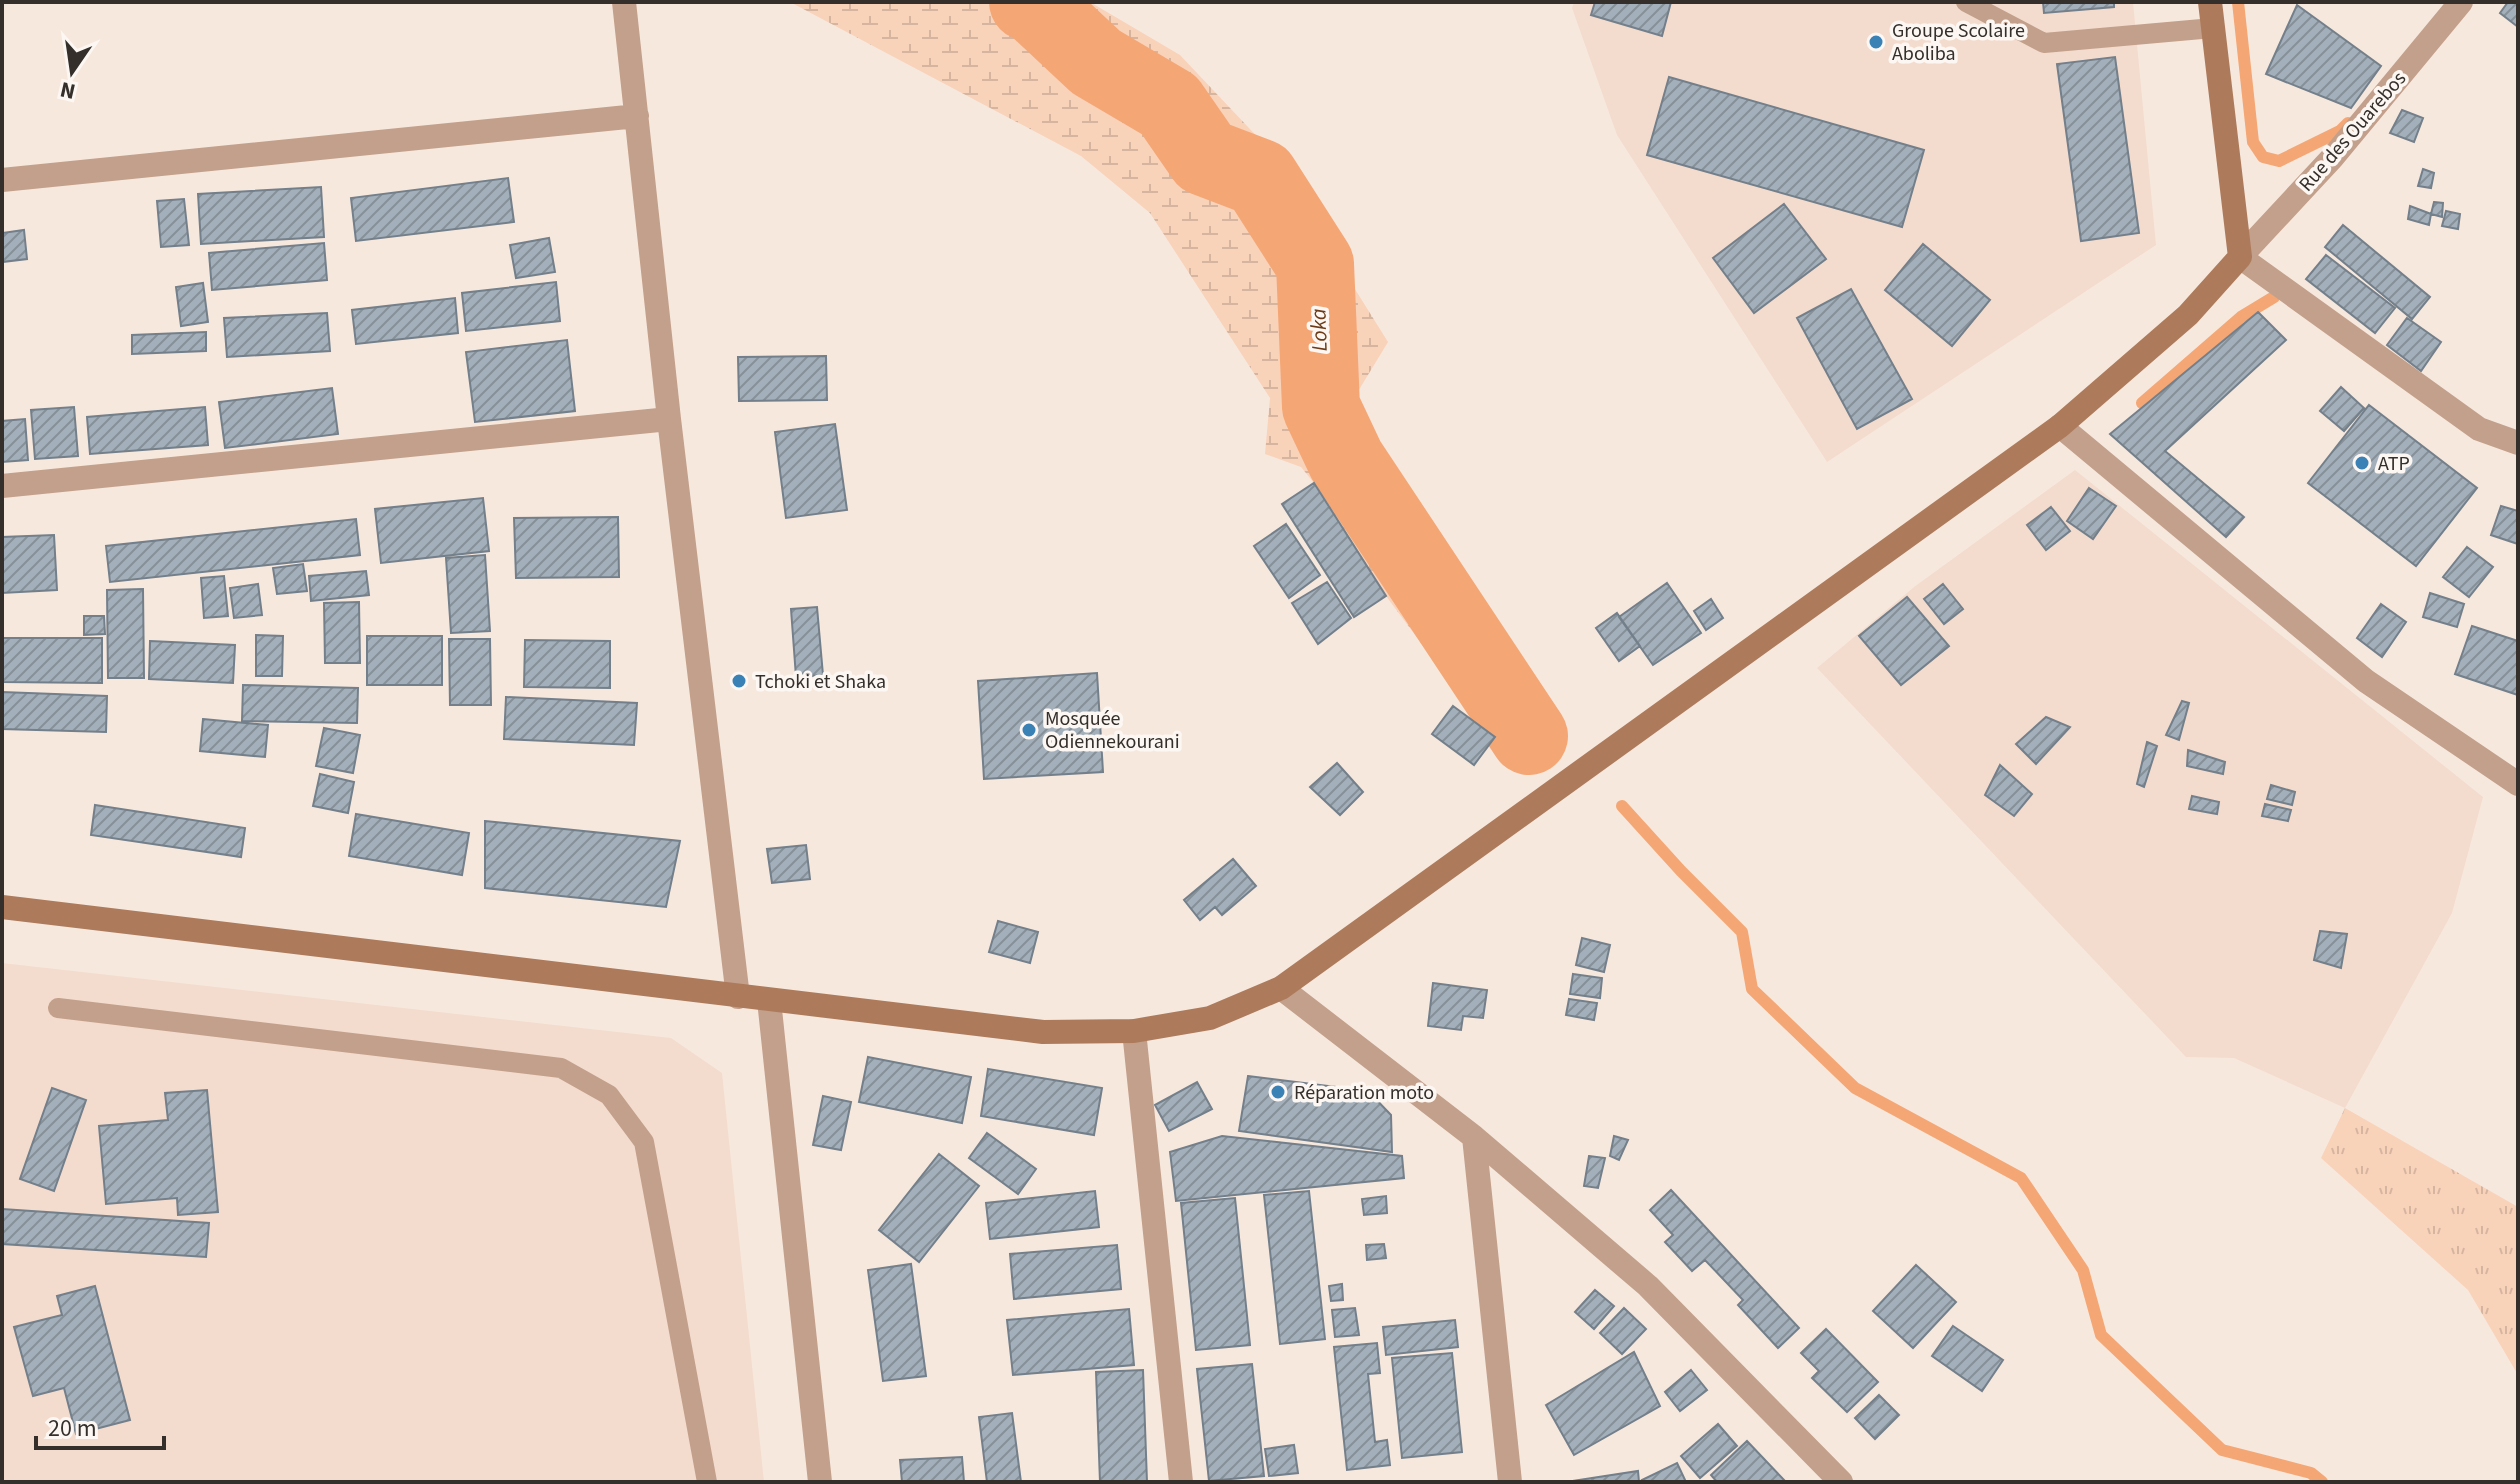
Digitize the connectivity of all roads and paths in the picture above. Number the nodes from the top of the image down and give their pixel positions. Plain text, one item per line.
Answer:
1 (624, 2) edge
2 (1966, 2) edge
3 (2210, 2) edge
4 (2461, 2) edge
5 (2213, 28) junction
6 (637, 116) junction
7 (2, 180) edge
8 (2240, 257) junction
9 (669, 419) junction
10 (2060, 426) junction
11 (2518, 443) edge
12 (2, 486) edge
13 (2518, 784) edge
14 (2, 907) edge
15 (1281, 988) junction
16 (738, 997) junction
17 (769, 1000) junction
18 (58, 1008) dead end
19 (1134, 1031) junction
20 (1474, 1137) junction
21 (707, 1482) edge
22 (820, 1482) edge
23 (1181, 1482) edge
24 (1510, 1482) edge
25 (1841, 1482) edge

1 - 6 street
2 - 5 lane
3 - 5 street
4 - 8 street, Rue des Ouarebos
5 - 8 street
6 - 7 street
6 - 9 street
8 - 10 street
8 - 11 street
9 - 12 street
9 - 16 street
10 - 13 street
10 - 15 street
14 - 16 street
15 - 19 street
15 - 20 street
16 - 17 street
17 - 19 street
17 - 22 street
18 - 21 lane
19 - 23 street
20 - 24 street
20 - 25 street

